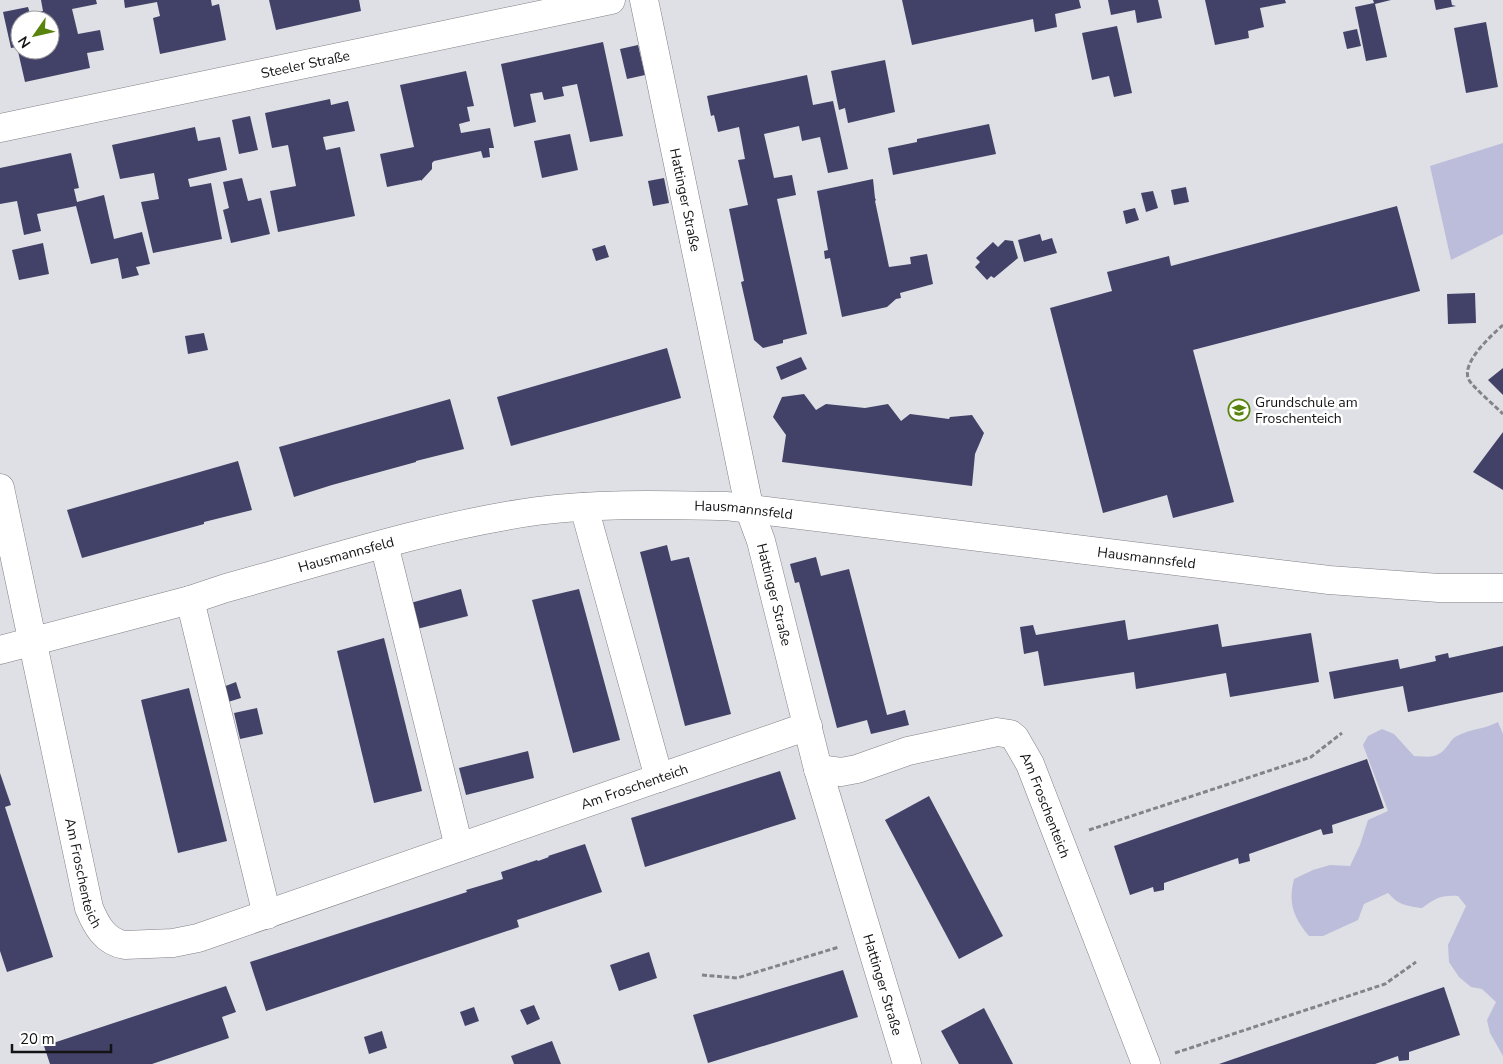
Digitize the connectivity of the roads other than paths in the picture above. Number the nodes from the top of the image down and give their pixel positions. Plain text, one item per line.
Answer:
1 (611, 0) edge
2 (644, 0) edge
3 (0, 128) edge
4 (0, 488) edge
5 (584, 506) junction
6 (750, 511) junction
7 (384, 544) junction
8 (1503, 588) edge
9 (190, 600) junction
10 (32, 641) junction
11 (0, 650) edge
12 (808, 726) junction
13 (818, 769) junction
14 (659, 778) junction
15 (460, 848) junction
16 (268, 915) junction
17 (1146, 1063) edge
18 (907, 1064) edge

1 - 3 street, Steeler Straße
2 - 6 street, Hattinger Straße
4 - 10 street
5 - 6 street, Hausmannsfeld
5 - 7 street, Hausmannsfeld
5 - 14 street
6 - 8 street, Hausmannsfeld
6 - 12 street, Hattinger Straße
7 - 9 street, Hausmannsfeld
7 - 15 street
9 - 10 street, Hausmannsfeld
9 - 16 street
10 - 11 street, Hausmannsfeld
10 - 16 street, Am Froschenteich
12 - 13 street, Hattinger Straße
12 - 14 street, Am Froschenteich
13 - 17 street, Am Froschenteich
13 - 18 street, Hattinger Straße
14 - 15 street, Am Froschenteich
15 - 16 street, Am Froschenteich

